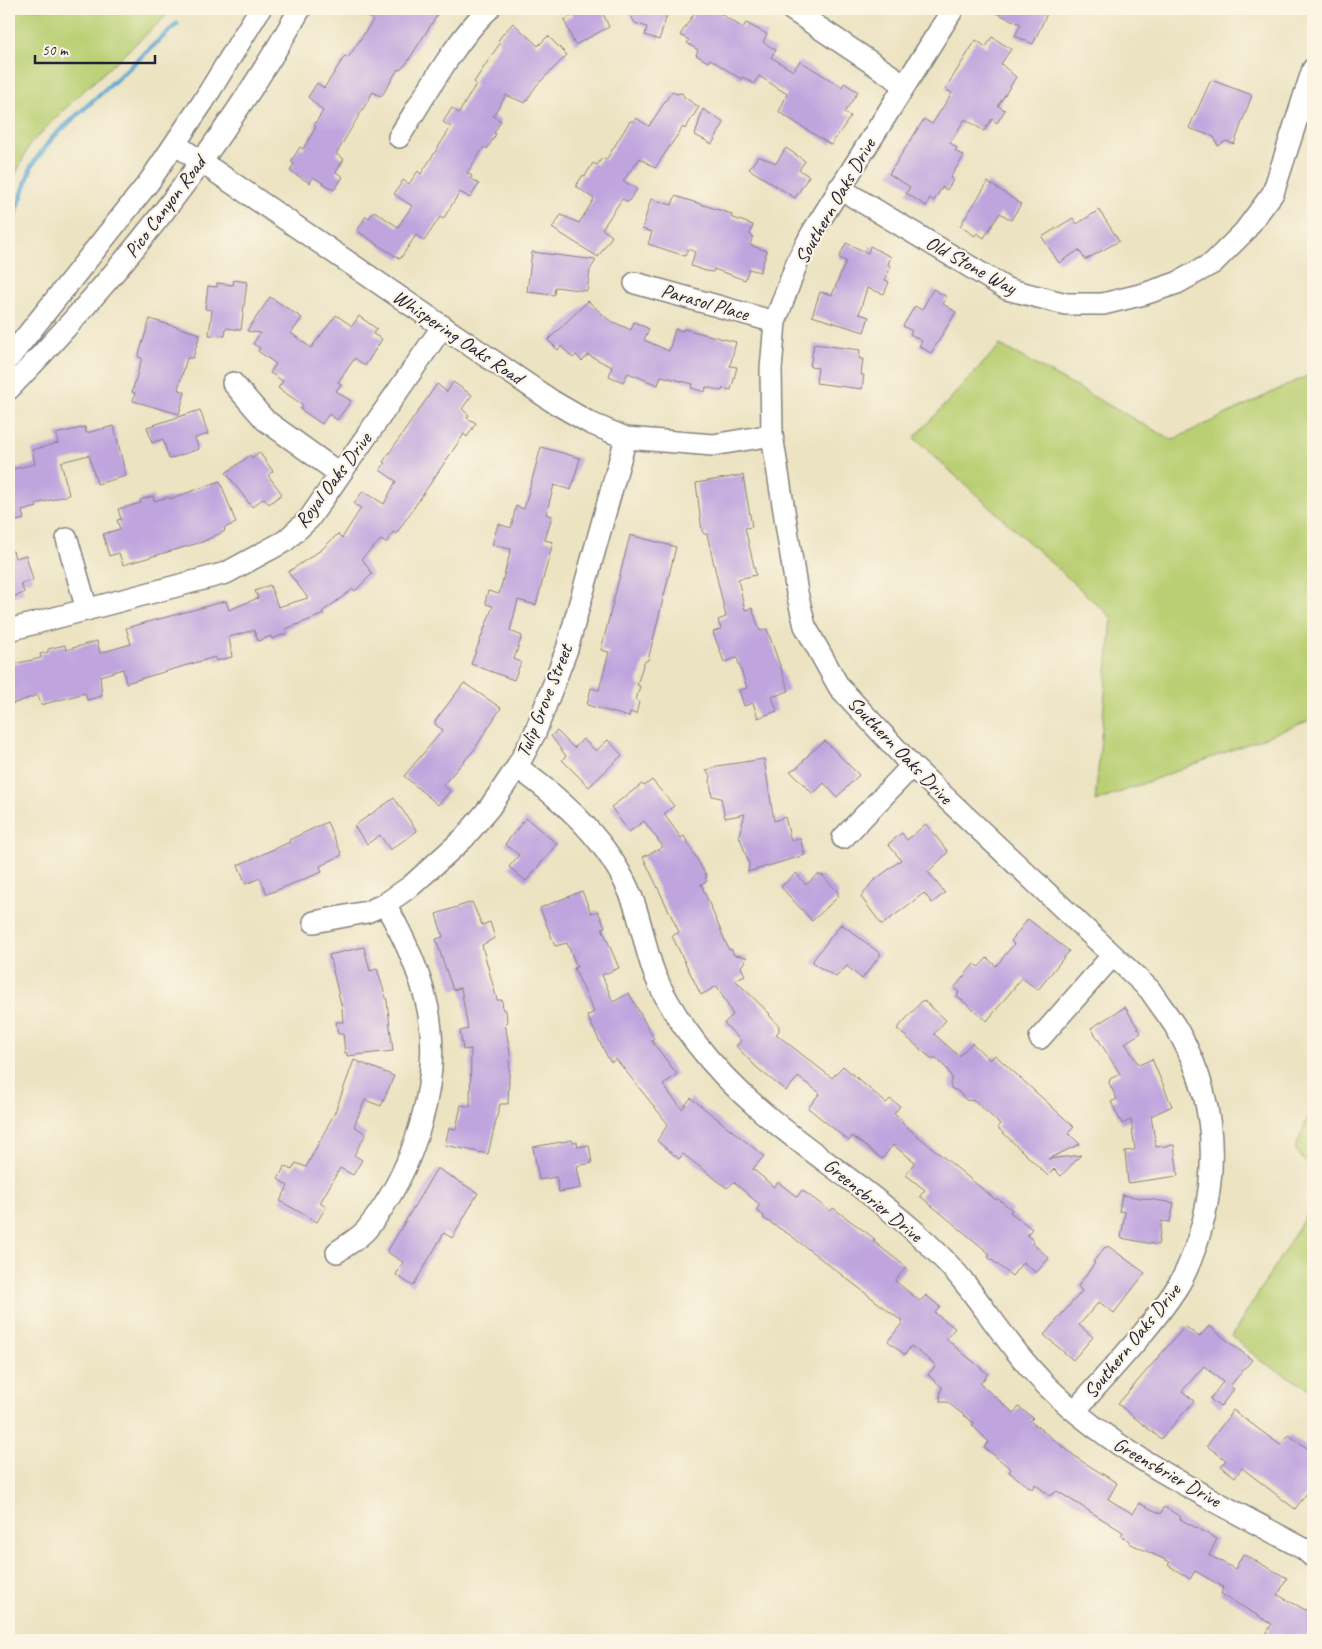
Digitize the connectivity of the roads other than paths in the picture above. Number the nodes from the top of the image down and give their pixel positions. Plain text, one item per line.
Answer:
1 (260, 9) edge
2 (300, 9) edge
3 (490, 9) edge
4 (791, 9) edge
5 (952, 9) edge
6 (1313, 69) edge
7 (905, 85) junction
8 (398, 137) dead end
9 (175, 144) junction
10 (200, 160) junction
11 (839, 188) junction
12 (635, 282) dead end
13 (775, 322) junction
14 (443, 326) junction
15 (9, 358) edge
16 (233, 383) dead end
17 (9, 389) edge
18 (772, 435) junction
19 (626, 438) junction
20 (340, 474) junction
21 (67, 539) dead end
22 (88, 610) junction
23 (9, 630) edge
24 (912, 766) junction
25 (517, 767) junction
26 (844, 838) dead end
27 (385, 904) junction
28 (314, 922) dead end
29 (1114, 954) junction
30 (1040, 1038) dead end
31 (337, 1252) dead end
32 (1074, 1411) junction
33 (1313, 1558) edge

1 - 9 street, Pico Canyon Road
2 - 10 street, Pico Canyon Road
3 - 8 street
4 - 7 street
5 - 7 street, Southern Oaks Drive
6 - 11 street, Old Stone Way
7 - 11 street, Southern Oaks Drive
9 - 10 street, Whispering Oaks Road
9 - 15 street, Pico Canyon Road
10 - 14 street, Whispering Oaks Road
10 - 17 street, Pico Canyon Road
11 - 13 street, Southern Oaks Drive
12 - 13 street, Parasol Place
13 - 18 street, Southern Oaks Drive
14 - 19 street, Whispering Oaks Road
14 - 20 street, Royal Oaks Drive
16 - 20 street
18 - 19 street, Whispering Oaks Road
18 - 24 street, Southern Oaks Drive
19 - 25 street, Tulip Grove Street
20 - 22 street, Royal Oaks Drive
21 - 22 street
22 - 23 street, Royal Oaks Drive
24 - 26 street
24 - 29 street, Southern Oaks Drive
25 - 27 street, Tulip Grove Street
25 - 32 street, Greensbrier Drive
27 - 28 street, Tulip Grove Street
27 - 31 street
29 - 30 street
29 - 32 street, Southern Oaks Drive
32 - 33 street, Greensbrier Drive

